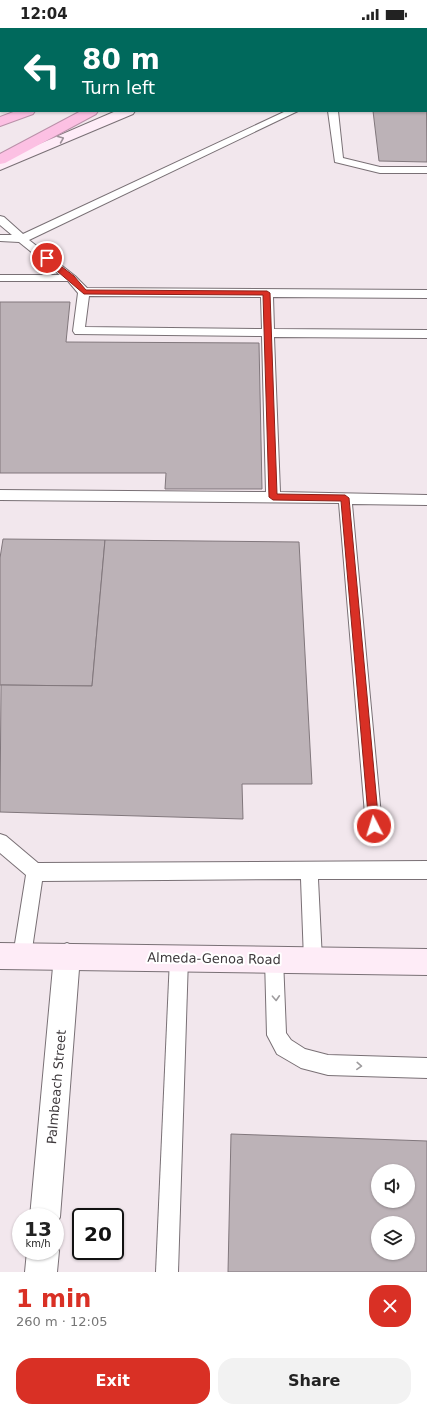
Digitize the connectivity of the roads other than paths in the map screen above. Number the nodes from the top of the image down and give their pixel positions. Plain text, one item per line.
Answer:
1 (25, 112) edge
2 (89, 112) edge
3 (126, 112) edge
4 (291, 112) edge
5 (333, 112) edge
6 (0, 122) edge
7 (0, 160) edge
8 (0, 166) edge
9 (427, 170) edge
10 (0, 219) edge
11 (0, 238) edge
12 (22, 239) junction
13 (0, 278) edge
14 (71, 278) junction
15 (84, 292) junction
16 (267, 293) junction
17 (427, 294) edge
18 (268, 333) junction
19 (427, 334) edge
20 (0, 495) edge
21 (273, 497) junction
22 (345, 498) junction
23 (427, 500) edge
24 (374, 826) dead end
25 (0, 842) edge
26 (427, 870) edge
27 (310, 871) junction
28 (35, 872) junction
29 (11, 956) edge
30 (68, 956) junction
31 (179, 958) junction
32 (274, 959) junction
33 (313, 960) junction
34 (427, 962) edge
35 (427, 1068) edge
36 (47, 1208) edge
37 (42, 1260) edge
38 (41, 1272) edge
39 (167, 1272) edge

1 - 6 highway
2 - 7 highway
8 -> 3 street
4 - 12 lane
5 - 9 lane
10 - 12 lane
11 - 12 lane
12 - 14 lane
13 - 14 lane
14 - 15 lane
15 - 16 lane
15 - 18 lane
16 - 17 lane
16 - 18 lane
18 - 19 lane
18 - 21 lane
20 - 21 lane
21 - 22 lane
22 - 23 lane
22 - 24 lane
25 - 28 lane
26 - 27 lane
27 - 28 lane
27 - 33 lane
28 - 29 lane
29 - 30 street, Almeda-Genoa Road
30 - 31 street, Almeda-Genoa Road
30 - 36 street, Palmbeach Street
31 - 32 street, Almeda-Genoa Road
31 - 39 lane
32 - 33 street, Almeda-Genoa Road
32 -> 35 lane
33 - 34 street, Almeda-Genoa Road
37 - 38 street

